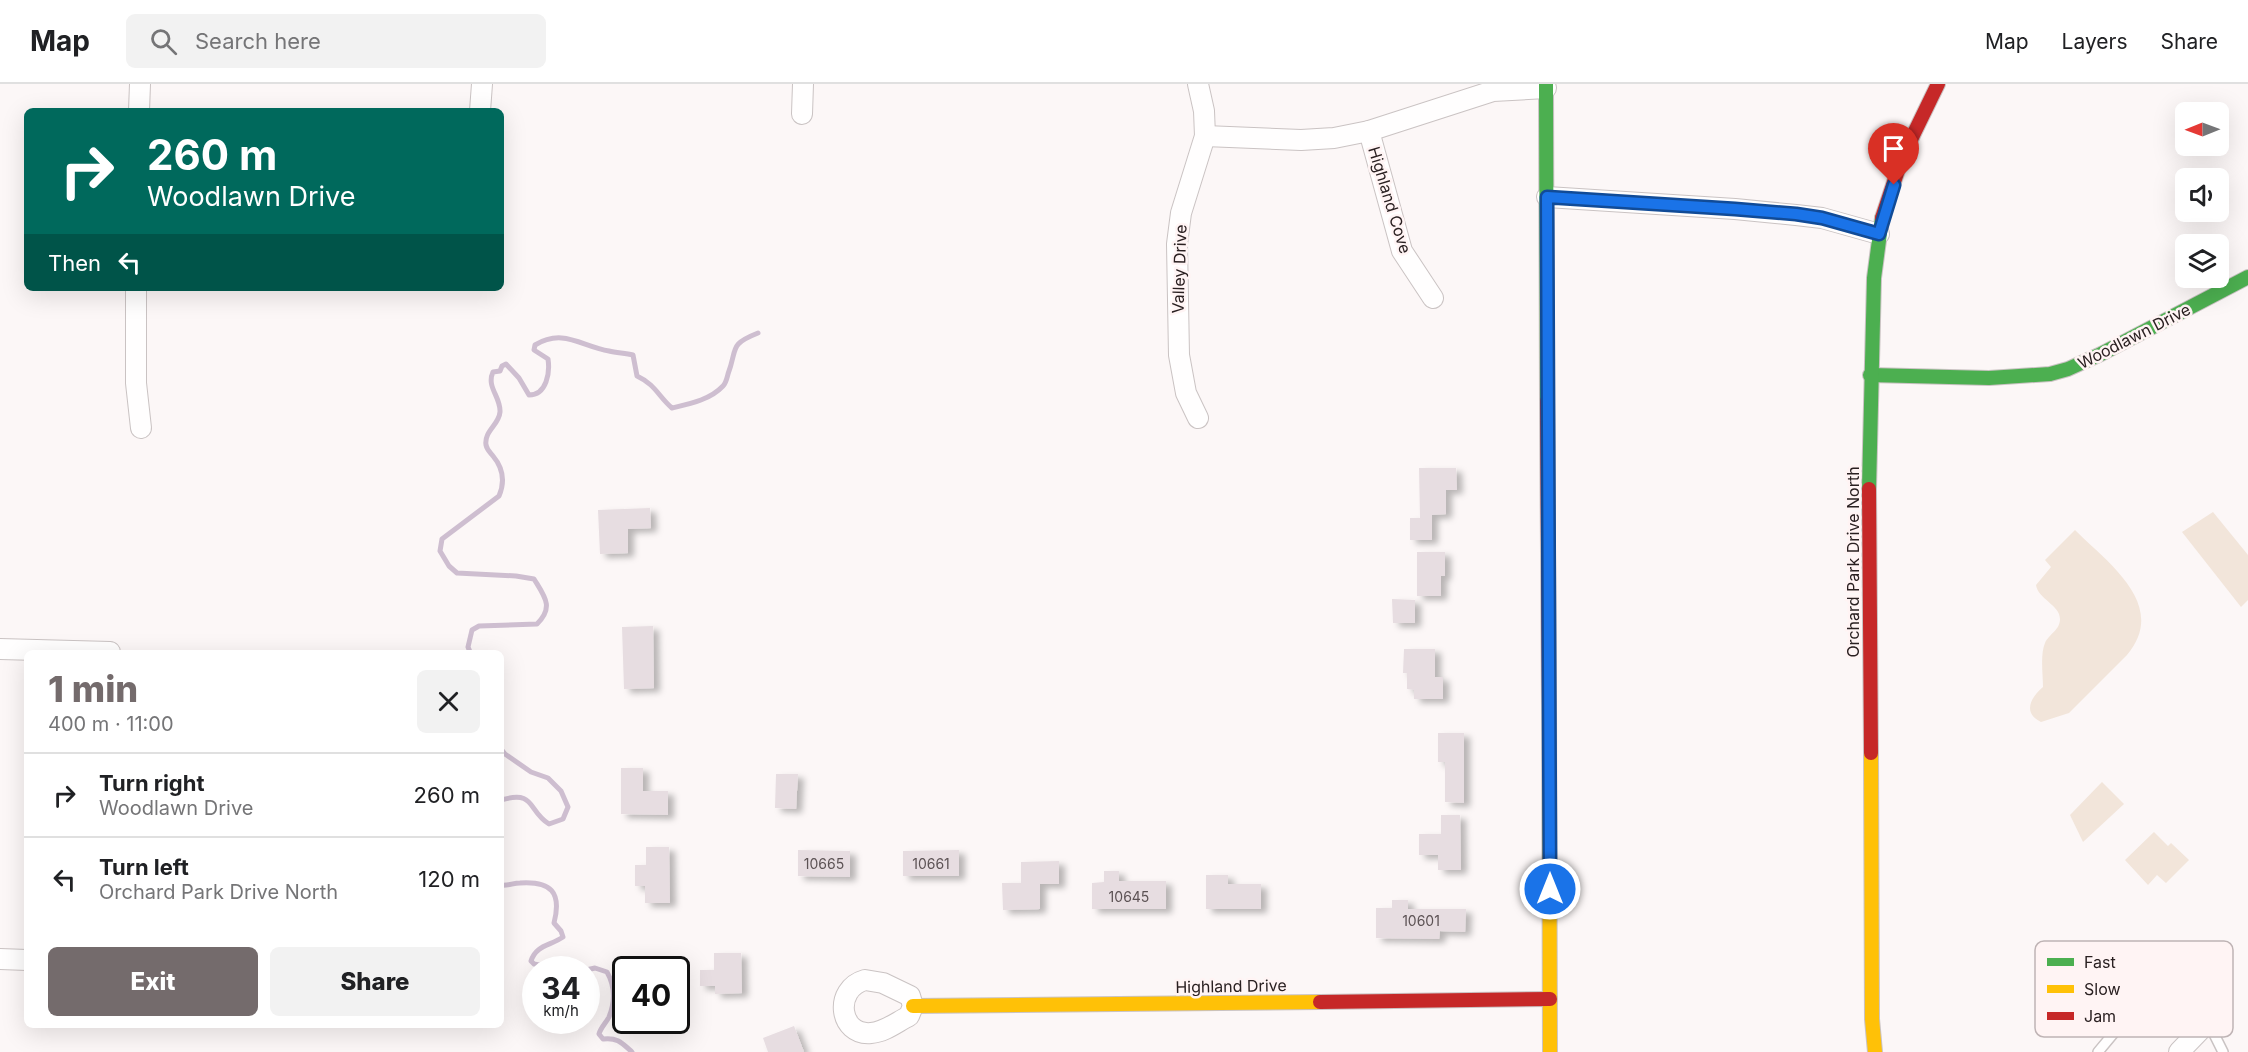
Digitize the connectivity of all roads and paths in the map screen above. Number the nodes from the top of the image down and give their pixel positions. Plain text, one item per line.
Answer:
1 (140, 84) edge
2 (482, 84) edge
3 (803, 84) edge
4 (1198, 84) edge
5 (1938, 84) edge
6 (1546, 86) edge
7 (139, 108) edge
8 (480, 108) edge
9 (802, 114) dead end
10 (1369, 131) junction
11 (1205, 136) junction
12 (1547, 197) junction
13 (1879, 234) junction
14 (2248, 277) edge
15 (136, 291) edge
16 (1433, 298) dead end
17 (1870, 375) junction
18 (1198, 418) dead end
19 (141, 428) dead end
20 (0, 649) edge
21 (37, 650) edge
22 (0, 959) edge
23 (24, 960) edge
24 (1550, 999) junction
25 (913, 1006) dead end
26 (2110, 1037) edge
27 (2194, 1037) edge
28 (2216, 1037) edge
29 (1550, 1052) edge
30 (1875, 1052) edge
31 (2098, 1052) edge
32 (2179, 1052) edge
33 (2223, 1052) edge

1 - 7 street
2 - 8 street
3 - 9 street
4 - 11 street, Valley Drive
5 - 13 street, Orchard Park Drive North
6 - 10 street
6 - 12 street
10 - 11 street
10 - 16 street, Highland Cove
11 - 18 street, Valley Drive
12 - 13 street
12 - 24 street
13 - 17 street, Orchard Park Drive North
14 - 17 street, Woodlawn Drive
15 - 19 street
17 - 30 street, Orchard Park Drive North
20 - 21 street
22 - 23 street
24 - 25 street, Highland Drive
24 - 29 street
26 - 31 lane
27 - 32 street
28 - 33 lane

